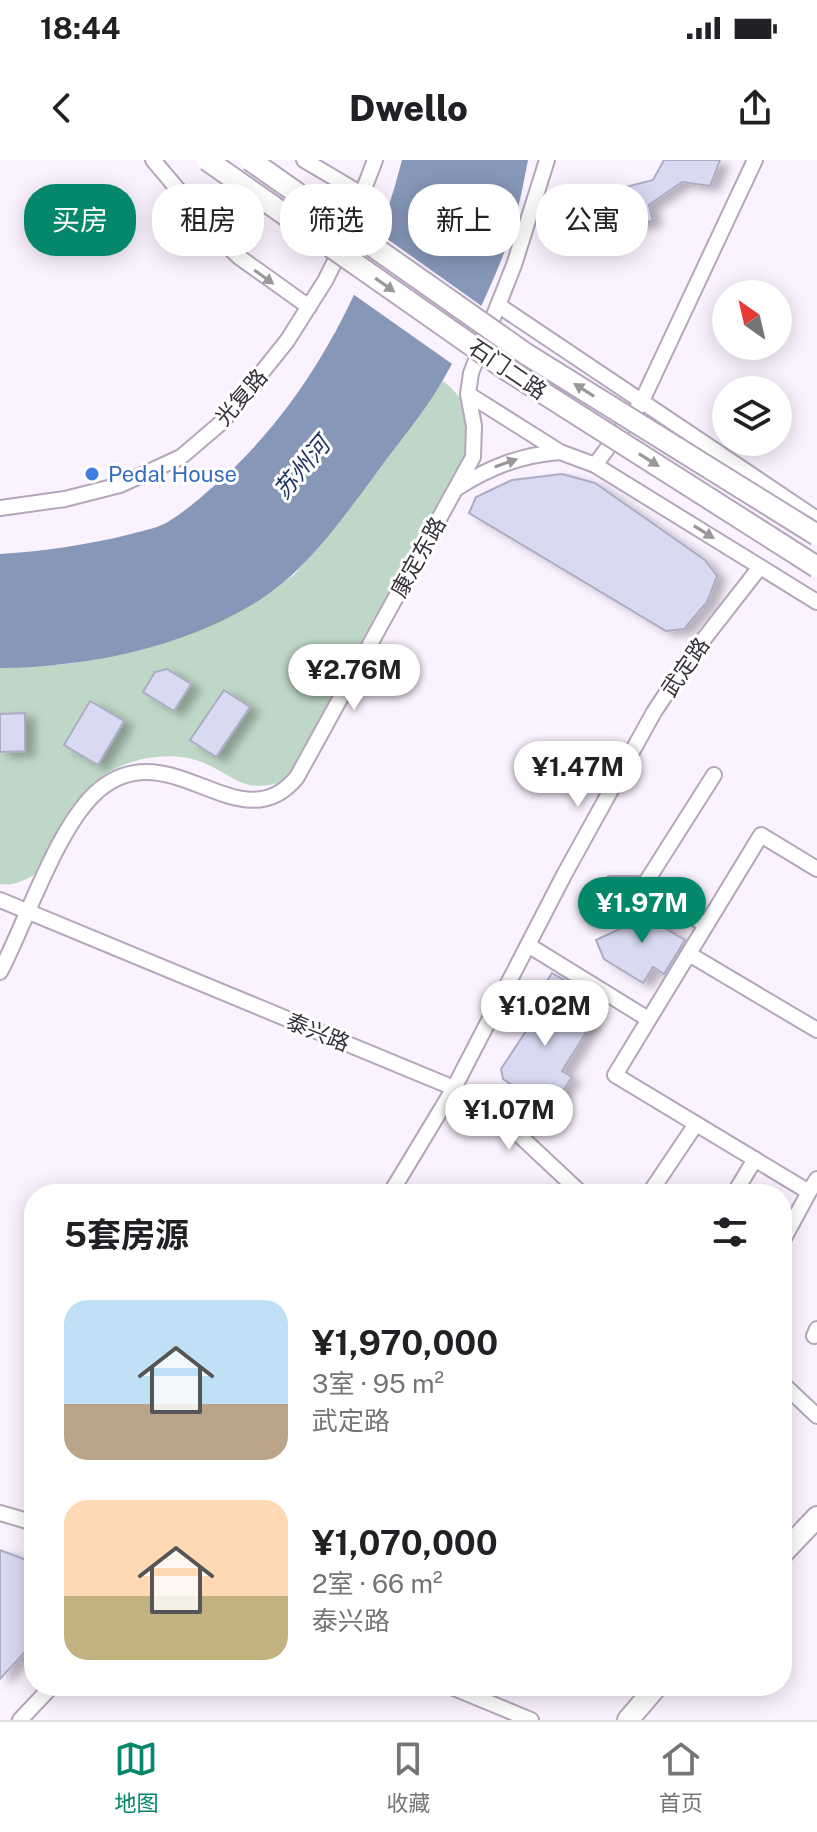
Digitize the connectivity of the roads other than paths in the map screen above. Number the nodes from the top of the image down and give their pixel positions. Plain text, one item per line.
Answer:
1 (153, 160) edge
2 (207, 160) edge
3 (250, 160) edge
4 (304, 160) edge
5 (375, 160) edge
6 (547, 160) edge
7 (755, 160) edge
8 (344, 184) edge
9 (367, 184) edge
10 (337, 256) edge
11 (498, 305) junction
12 (309, 307) junction
13 (468, 394) junction
14 (641, 403) junction
15 (560, 452) junction
16 (595, 465) junction
17 (457, 488) junction
18 (0, 508) edge
19 (817, 519) edge
20 (817, 535) edge
21 (760, 567) junction
22 (817, 567) edge
23 (817, 602) edge
24 (714, 775) dead end
25 (817, 869) edge
26 (643, 887) junction
27 (0, 900) edge
28 (28, 912) junction
29 (593, 914) dead end
30 (706, 925) junction
31 (528, 945) junction
32 (689, 954) junction
33 (0, 972) edge
34 (648, 1019) junction
35 (817, 1030) edge
36 (454, 1088) junction
37 (696, 1124) junction
38 (755, 1159) junction
39 (396, 1184) edge
40 (571, 1184) edge
41 (656, 1184) edge
42 (740, 1184) edge
43 (813, 1186) edge
44 (792, 1224) edge
45 (792, 1392) edge
46 (817, 1416) edge
47 (0, 1513) edge
48 (817, 1517) edge
49 (24, 1520) edge
50 (792, 1543) edge
51 (43, 1696) edge
52 (473, 1696) edge
53 (648, 1696) edge
54 (20, 1720) edge
55 (531, 1720) edge
56 (628, 1720) edge

1 -> 12 street
2 -> 22 main road, 石门二路, bridge
20 -> 3 main road, 石门二路, bridge
4 - 8 street
5 - 9 street, 光复路
6 - 11 street, 康定东路
7 - 14 street
10 - 12 street, 光复路
11 - 13 street, 康定东路
11 - 14 street
12 - 18 street, 光复路
13 - 15 street, 石门二路
13 - 17 street, 康定东路
14 - 16 street
14 - 19 street
15 - 16 street, 石门二路
17 -> 15 street, 石门二路
16 -> 21 street, 石门二路
17 - 28 street, 康定东路
21 - 23 street, 石门二路
21 - 31 street, 武定路
24 - 26 street
25 - 30 street
26 - 29 street
26 - 30 street
27 - 28 street, 泰兴路
28 - 33 street, 康定东路
28 - 36 street, 泰兴路
30 - 32 street
31 - 34 street
31 - 36 street, 武定路
32 - 34 street
32 - 35 street
34 - 37 street
36 - 39 street, 武定路
36 - 40 street, 泰兴路
37 - 38 street
37 - 41 street
38 - 42 street
38 - 43 street
43 - 44 street
45 - 46 street
47 - 49 street
48 - 50 main road
51 - 54 street
52 - 55 street
53 - 56 main road

